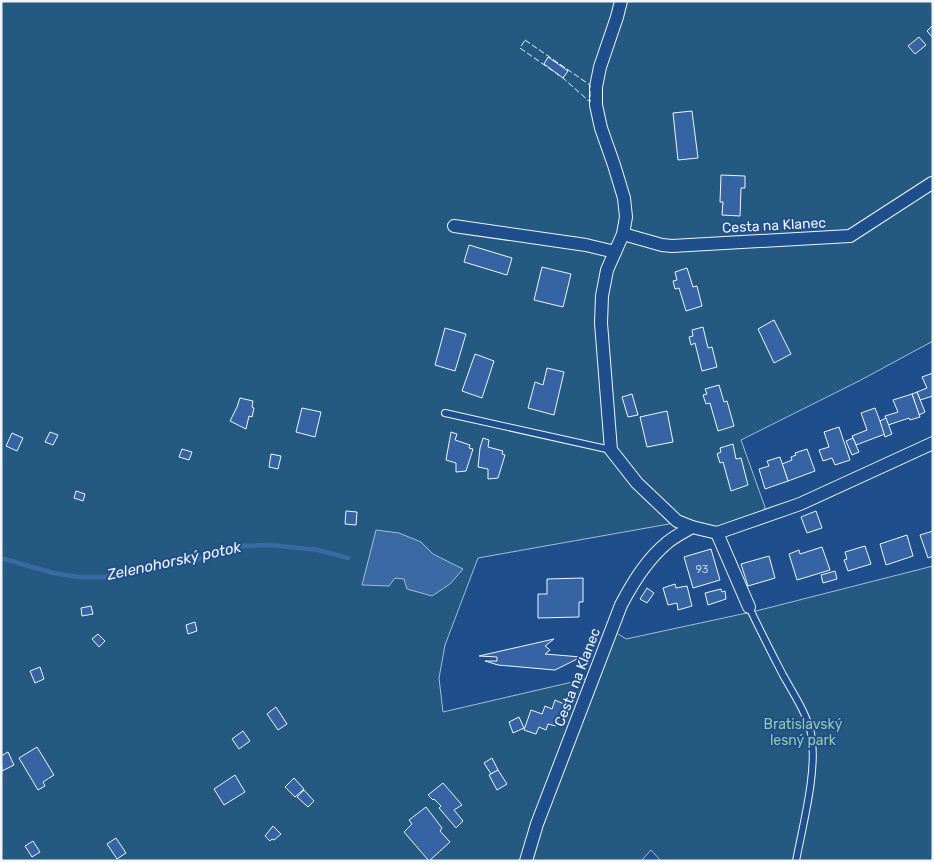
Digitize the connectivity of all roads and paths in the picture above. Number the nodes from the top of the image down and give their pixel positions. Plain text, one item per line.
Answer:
1 (621, 1) edge
2 (932, 183) edge
3 (454, 226) dead end
4 (623, 234) junction
5 (615, 252) junction
6 (445, 414) dead end
7 (933, 443) edge
8 (611, 450) junction
9 (692, 528) junction
10 (717, 533) junction
11 (749, 607) joint
12 (526, 861) edge
13 (796, 861) edge

1 - 4 street
2 - 4 street, Cesta na Klanec
3 - 5 street
4 - 5 street
5 - 8 street
6 - 8 lane
7 - 10 street
8 - 9 street
9 - 10 street
9 - 12 street, Cesta na Klanec
10 - 11 street
11 - 13 lane

